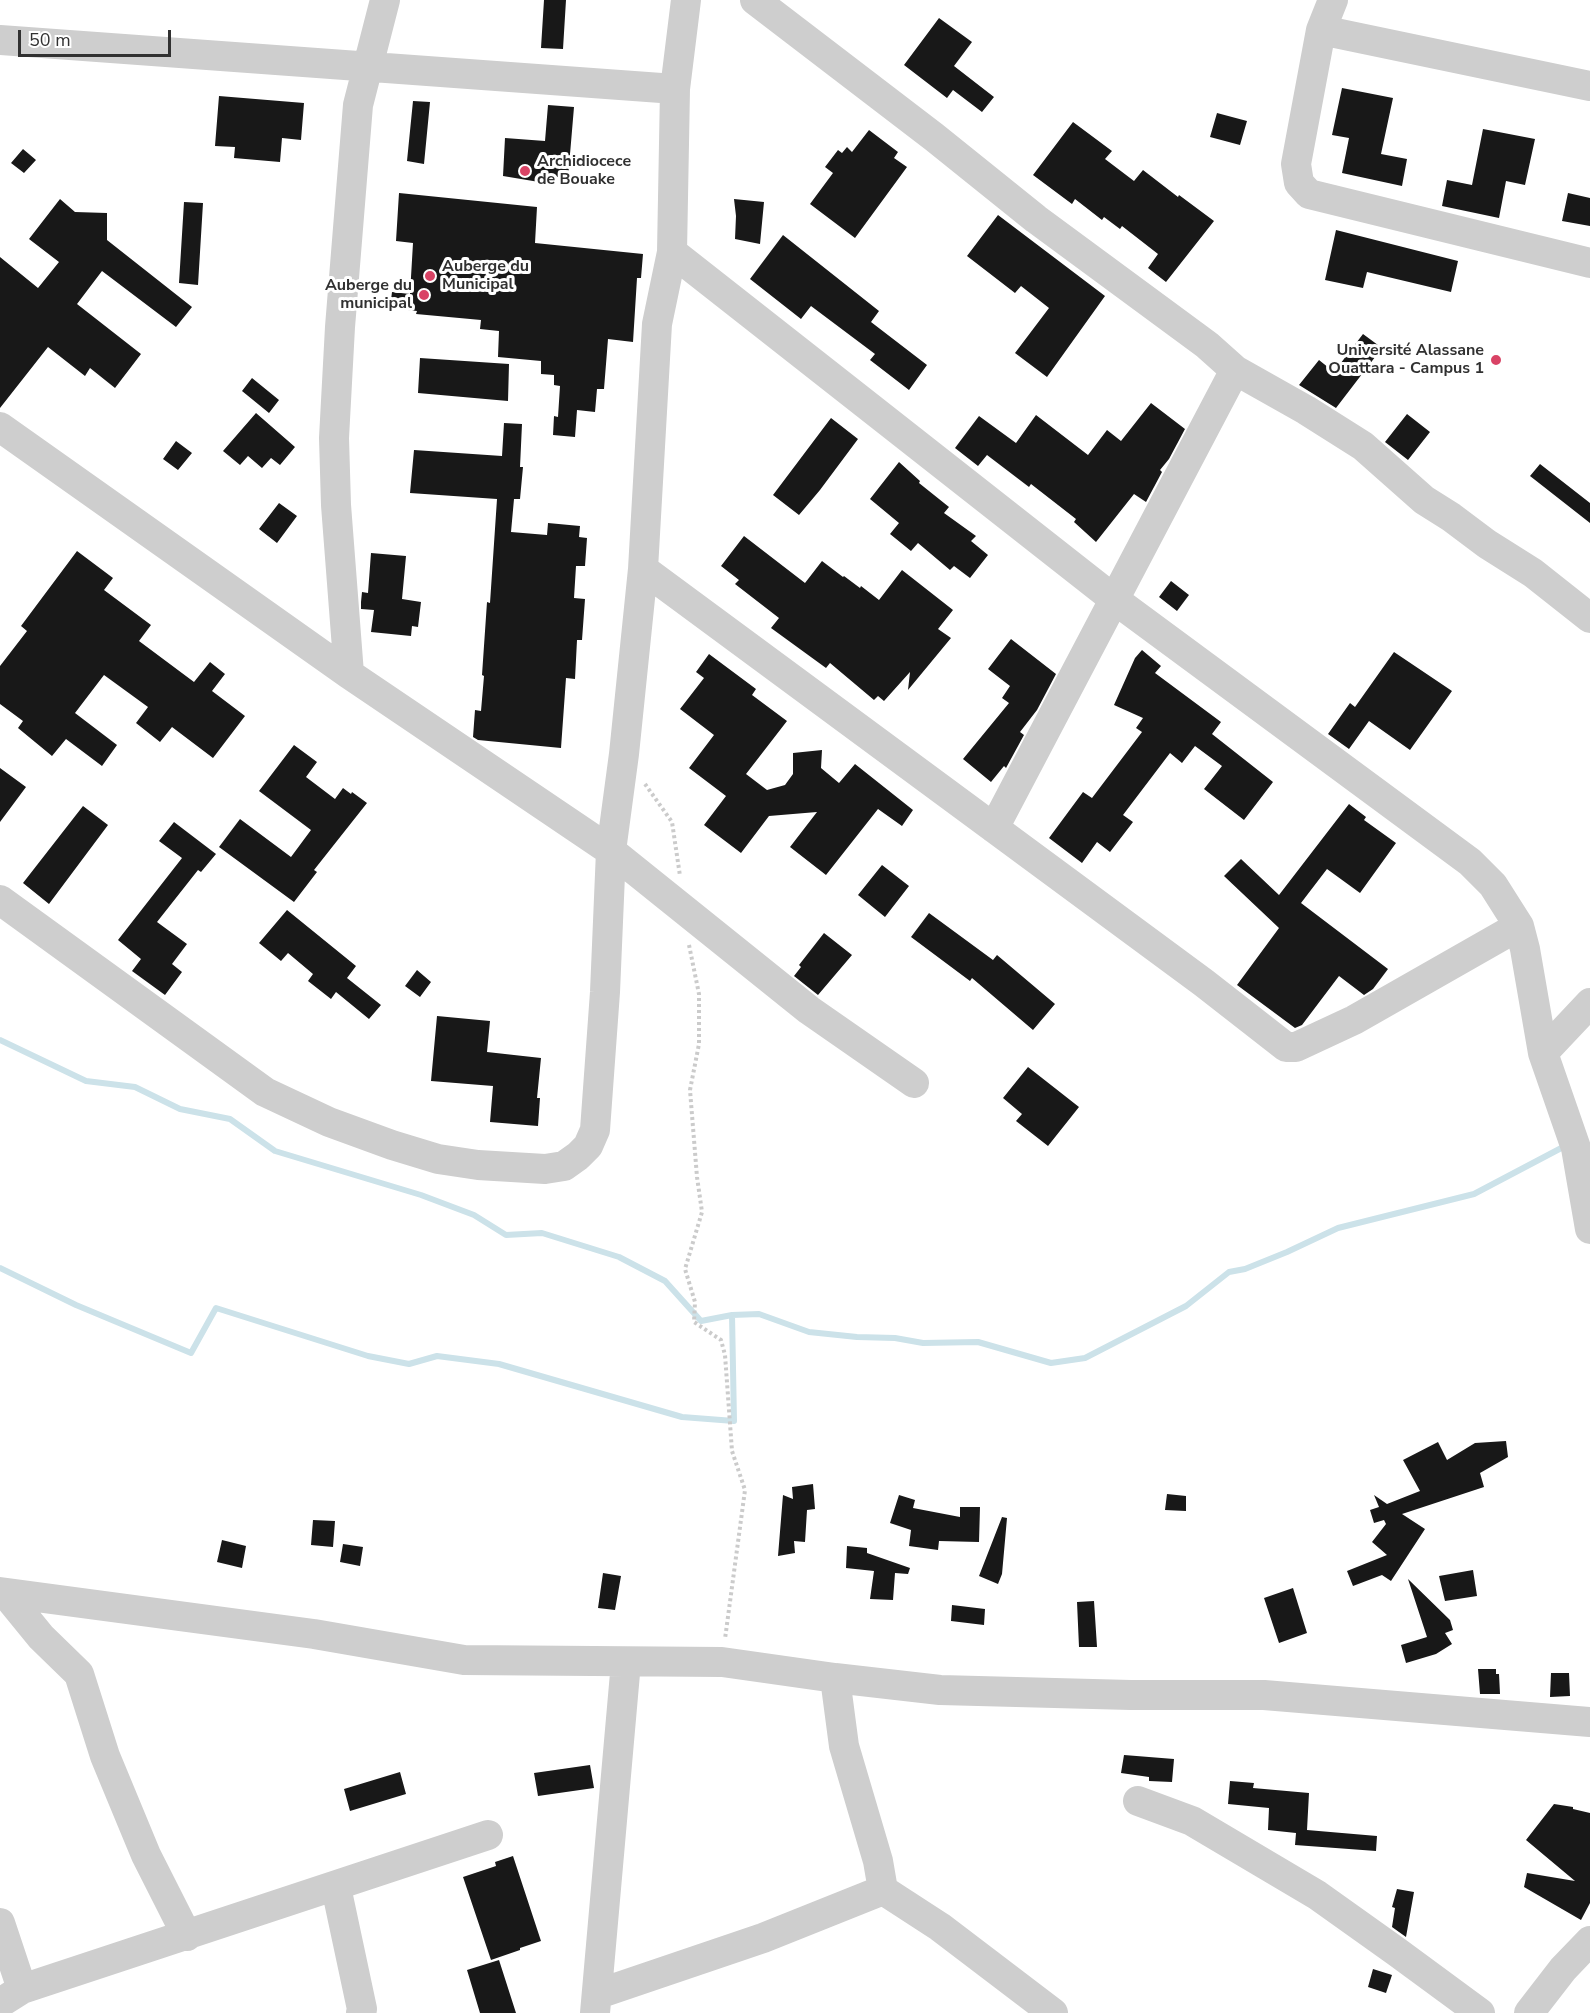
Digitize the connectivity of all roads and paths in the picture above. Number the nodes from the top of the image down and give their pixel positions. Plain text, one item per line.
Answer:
1 (385, 0) edge
2 (686, 0) edge
3 (755, 0) edge
4 (1333, 0) edge
5 (1321, 30) junction
6 (0, 40) edge
7 (368, 68) junction
8 (1590, 86) edge
9 (675, 89) junction
10 (672, 252) junction
11 (1590, 263) edge
12 (1234, 370) junction
13 (0, 428) edge
14 (643, 569) junction
15 (1115, 600) junction
16 (1590, 618) edge
17 (349, 674) junction
18 (624, 754) junction
19 (994, 828) junction
20 (611, 851) junction
21 (0, 900) edge
22 (682, 908) junction
23 (1519, 926) junction
24 (1590, 1003) edge
25 (1543, 1053) junction
26 (914, 1083) dead end
27 (1589, 1217) edge
28 (2, 1592) edge
29 (626, 1662) junction
30 (722, 1662) junction
31 (835, 1678) junction
32 (1590, 1722) edge
33 (1138, 1801) dead end
34 (488, 1835) dead end
35 (336, 1887) junction
36 (884, 1890) junction
37 (0, 1923) edge
38 (187, 1936) junction
39 (1590, 1941) edge
40 (11, 1996) edge
41 (597, 2003) edge
42 (1048, 2011) edge
43 (361, 2013) edge
44 (1480, 2013) edge
45 (1529, 2013) edge

1 - 7 street
2 - 9 street
3 - 12 street
4 - 5 street
5 - 8 street
5 - 11 street
6 - 7 street
7 - 9 street
7 - 17 street
9 - 10 street
10 - 14 street
10 - 15 street
12 - 15 street
12 - 16 street
13 - 17 street
14 - 18 street
14 - 19 street
15 - 19 street
15 - 23 street
17 - 20 street
18 - 20 street
18 - 22 path
19 - 23 street
20 - 21 street
20 - 22 street
22 - 26 street
22 - 30 path
23 - 25 street
24 - 25 street
25 - 27 street
28 - 29 street
28 - 38 street
29 - 30 street
29 - 41 street
30 - 31 street
31 - 32 street
31 - 36 street
33 - 44 street
34 - 35 street
35 - 38 street
35 - 43 street
36 - 41 street
36 - 42 street
37 - 40 street
38 - 40 street
39 - 45 street

